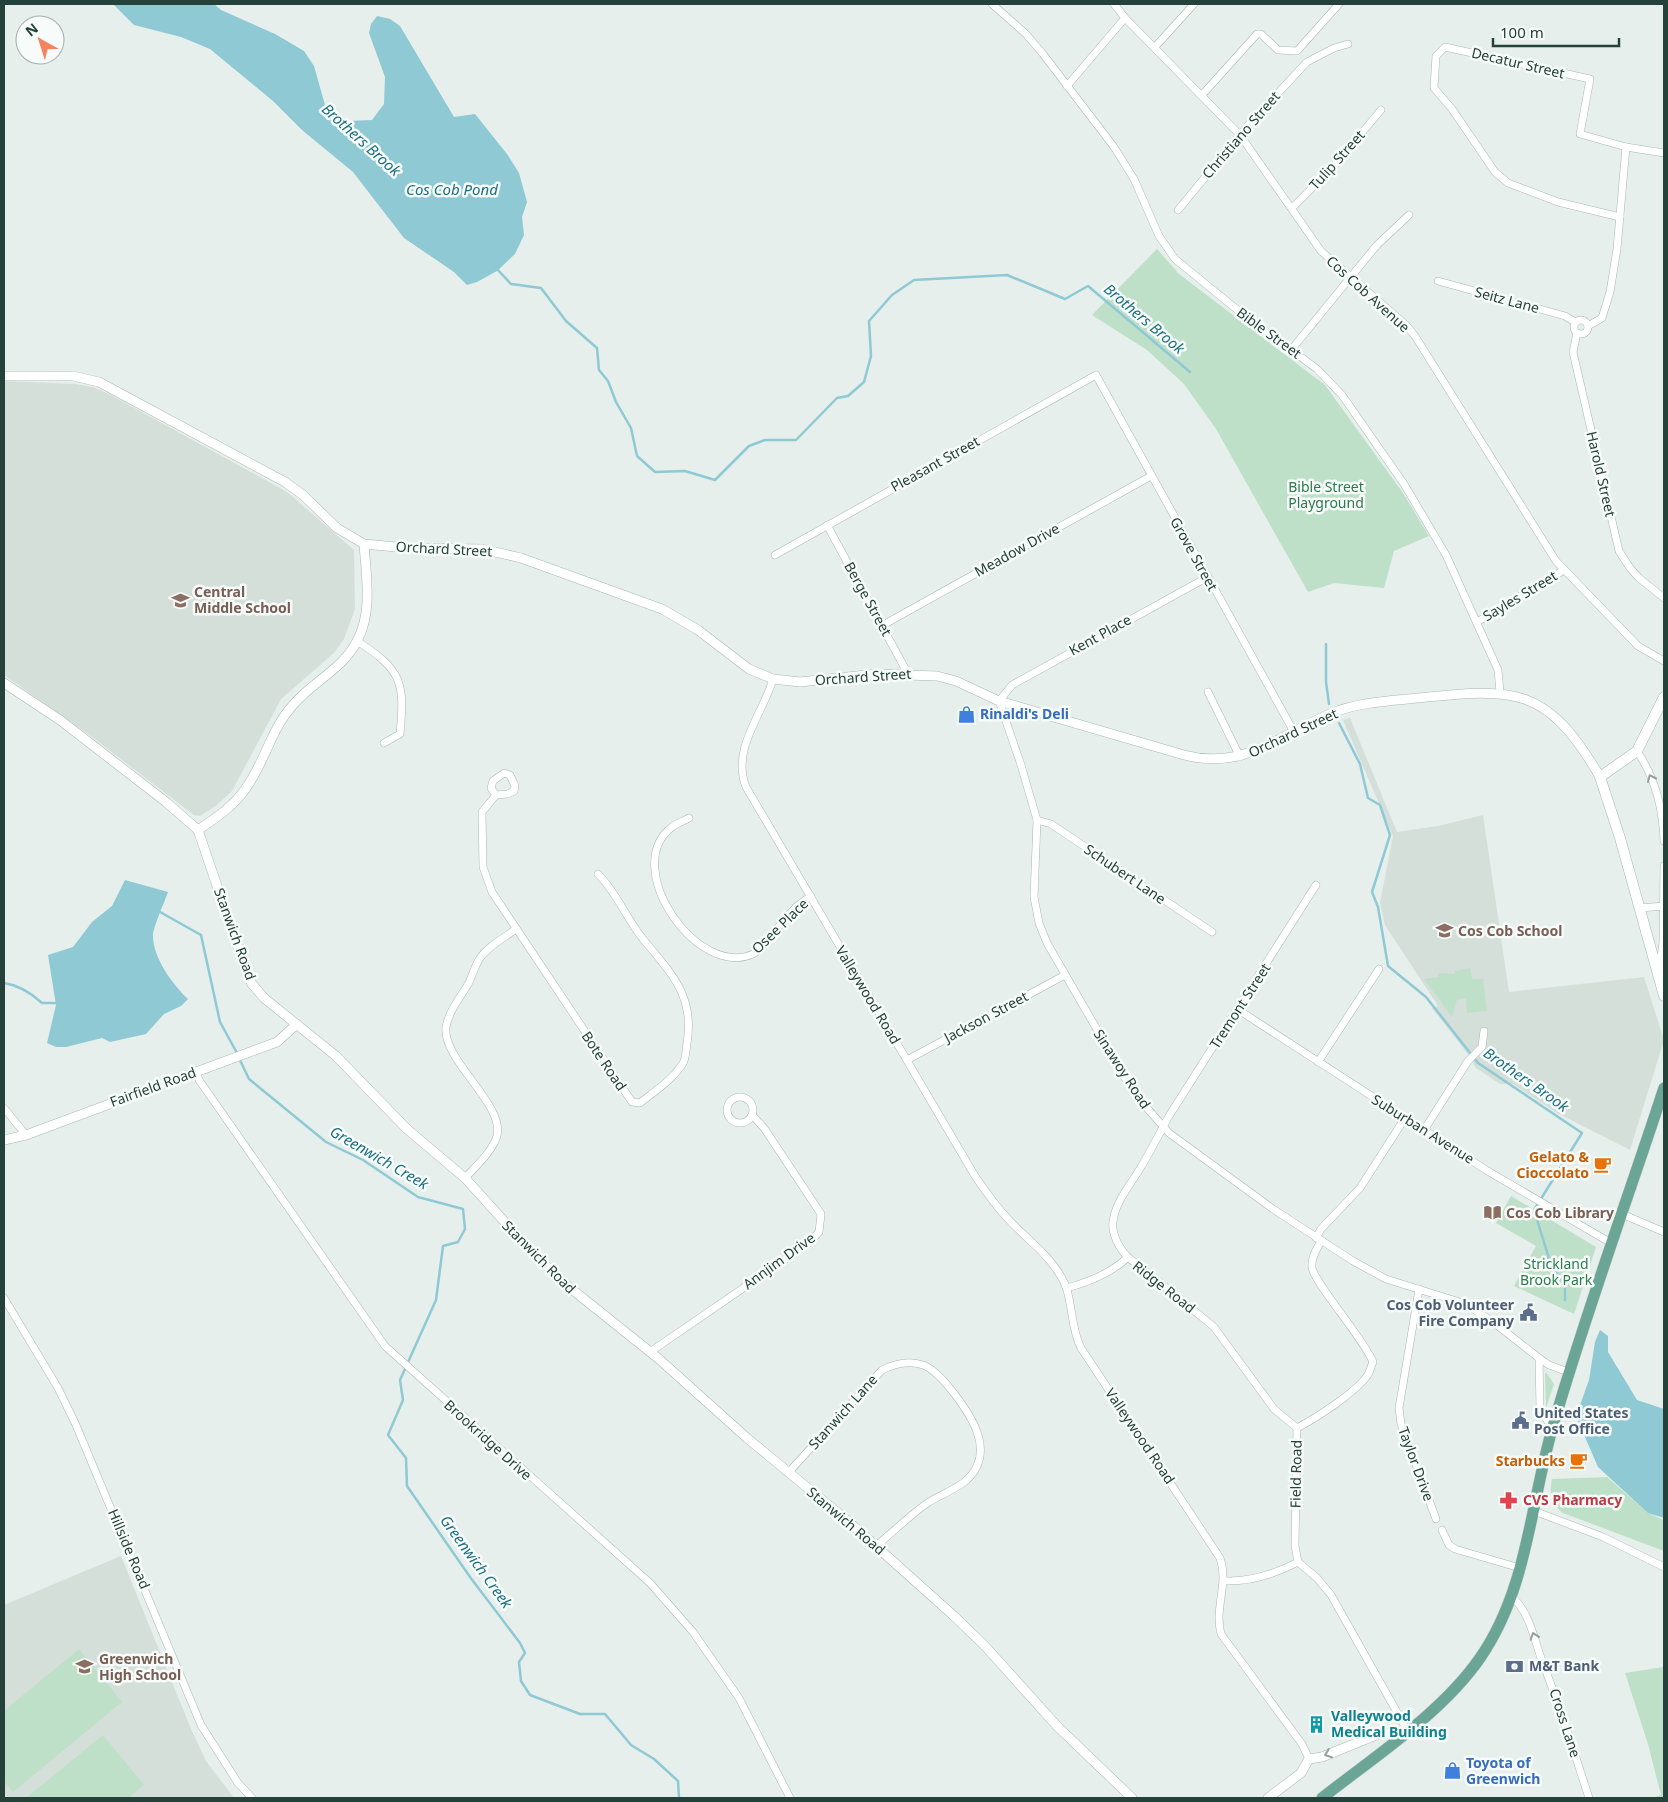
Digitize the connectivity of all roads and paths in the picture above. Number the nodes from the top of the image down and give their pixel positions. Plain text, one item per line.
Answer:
1 (992, 4) edge
2 (1114, 4) edge
3 (1194, 4) edge
4 (1339, 4) edge
5 (1125, 18) junction
6 (1348, 44) dead end
7 (1155, 47) junction
8 (1068, 86) junction
9 (1202, 95) junction
10 (1381, 110) dead end
11 (1240, 135) junction
12 (1626, 147) junction
13 (1664, 153) edge
14 (1292, 208) junction
15 (1178, 210) dead end
16 (1409, 215) dead end
17 (1620, 217) junction
18 (1351, 277) junction
19 (1438, 281) dead end
20 (1576, 322) junction
21 (1588, 326) junction
22 (1577, 333) junction
23 (1291, 350) junction
24 (1096, 375) joint
25 (4, 376) edge
26 (1152, 476) junction
27 (827, 525) junction
28 (364, 544) junction
29 (775, 555) dead end
30 (1564, 570) junction
31 (1206, 578) junction
32 (1664, 598) edge
33 (1477, 622) junction
34 (883, 624) junction
35 (357, 641) junction
36 (1664, 661) edge
37 (908, 674) junction
38 (773, 679) junction
39 (4, 683) edge
40 (1208, 692) dead end
41 (1500, 692) junction
42 (1664, 696) edge
43 (999, 701) junction
44 (1294, 732) junction
45 (384, 743) dead end
46 (1637, 751) junction
47 (1240, 757) junction
48 (1600, 777) junction
49 (496, 795) dead end
50 (689, 818) dead end
51 (1036, 820) junction
52 (198, 830) junction
53 (1664, 842) edge
54 (1664, 866) edge
55 (598, 874) dead end
56 (1316, 885) dead end
57 (811, 896) junction
58 (1664, 906) edge
59 (1640, 908) junction
60 (516, 929) junction
61 (1212, 932) dead end
62 (1379, 969) dead end
63 (1064, 974) junction
64 (1659, 977) junction
65 (1664, 996) edge
66 (1238, 1010) junction
67 (297, 1024) junction
68 (1484, 1032) dead end
69 (907, 1060) junction
70 (1318, 1062) junction
71 (196, 1071) junction
72 (1664, 1088) edge
73 (4, 1108) edge
74 (752, 1115) dead end
75 (1405, 1118) junction
76 (1163, 1127) junction
77 (1424, 1130) junction
78 (26, 1135) junction
79 (4, 1140) edge
80 (465, 1178) junction
81 (1622, 1214) junction
82 (1664, 1232) edge
83 (1319, 1240) junction
84 (1611, 1244) junction
85 (1127, 1258) junction
86 (1066, 1288) junction
87 (1420, 1289) junction
88 (4, 1298) edge
89 (650, 1352) junction
90 (1539, 1358) junction
91 (1568, 1372) junction
92 (1297, 1428) junction
93 (1552, 1429) junction
94 (788, 1473) junction
95 (1534, 1511) junction
96 (1436, 1519) dead end
97 (1442, 1530) dead end
98 (876, 1546) junction
99 (1298, 1562) junction
100 (1664, 1567) edge
101 (1520, 1568) junction
102 (1224, 1581) junction
103 (1511, 1596) junction
104 (1407, 1730) junction
105 (1309, 1759) junction
106 (252, 1798) edge
107 (790, 1798) edge
108 (1132, 1798) edge
109 (1268, 1798) edge
110 (1322, 1798) edge
111 (1589, 1798) edge

1 - 8 street, Bible Street
2 - 5 street, Cos Cob Avenue
3 - 7 street
4 - 9 street
5 - 7 street, Cos Cob Avenue
5 - 8 street
6 - 11 street, Christiano Street
7 - 9 street, Cos Cob Avenue
8 - 23 street, Bible Street
9 - 11 street, Cos Cob Avenue
10 - 14 street, Tulip Street
11 - 14 street, Cos Cob Avenue
11 - 15 street, Christiano Street
12 - 13 street
12 - 17 street
12 - 17 street, Decatur Street
14 - 18 street, Cos Cob Avenue
16 - 18 street
17 - 21 street
18 - 23 street
18 - 30 street, Cos Cob Avenue
19 - 20 street, Seitz Lane
20 - 21 street
20 - 22 street
21 - 22 street
22 - 32 street, Harold Street
23 - 33 street, Bible Street
24 - 26 street, Grove Street
24 - 27 street, Pleasant Street
25 - 28 street, Orchard Street
26 - 31 street, Grove Street
26 - 34 street, Meadow Drive
27 - 29 street, Pleasant Street
27 - 34 street, Berge Street
28 - 35 street
28 - 38 street, Orchard Street
30 - 33 street, Sayles Street
30 - 36 street, Cos Cob Avenue
31 - 43 street, Kent Place
31 - 44 street, Grove Street
33 - 41 street, Bible Street
34 - 37 street, Berge Street
35 - 45 street
35 - 52 street
37 - 38 street, Orchard Street
37 - 43 street, Orchard Street
38 - 57 street, Valleywood Road
39 - 52 street, Stanwich Road
40 - 47 street
41 - 44 street, Orchard Street
41 - 48 street, Orchard Street
42 - 46 main road
43 - 47 street, Orchard Street
43 - 51 street, Sinawoy Road
44 - 47 street, Orchard Street
46 - 48 main road
53 -> 46 street
48 - 59 main road, Orchard Street
49 - 60 street, Bote Road
50 - 57 street, Osee Place
51 - 61 street, Schubert Lane
51 - 63 street, Sinawoy Road
52 - 67 street, Stanwich Road
54 - 58 street
55 - 60 street, Bote Road
56 - 66 street, Tremont Street
57 - 69 street, Valleywood Road
58 - 59 street
58 - 64 street
59 - 64 main road, Orchard Street
60 - 80 street
62 - 70 street
63 - 69 street, Jackson Street
63 - 76 street, Sinawoy Road
64 - 65 main road, Orchard Street
66 - 70 street, Suburban Avenue
66 - 76 street, Tremont Street
67 - 71 street, Fairfield Road
67 - 80 street, Stanwich Road
68 - 77 street
69 - 86 street, Valleywood Road
70 - 75 street, Suburban Avenue
71 - 78 street, Fairfield Road
71 - 107 street, Brookridge Drive
72 - 81 main road
73 - 78 street
74 - 89 street, Annjim Drive
75 - 77 street, Suburban Avenue
75 - 83 street
76 - 83 street, Sinawoy Road
76 - 85 street, Ridge Road
77 - 84 street, Suburban Avenue
78 - 79 street, Fairfield Road
80 - 89 street, Stanwich Road
81 - 82 street
81 - 84 main road
83 - 87 street, Sinawoy Road
83 - 92 street, Field Road
84 - 91 main road
85 - 86 street
85 - 92 street, Ridge Road
86 - 102 street, Valleywood Road
87 - 90 street, Sinawoy Road
87 - 96 street, Taylor Drive
88 - 106 street, Hillside Road
89 - 94 street, Stanwich Road
90 - 91 street, Sinawoy Road
90 - 93 street
91 - 93 main road
92 - 99 street, Field Road
93 - 95 main road
94 - 98 street, Stanwich Road
94 - 98 street, Stanwich Lane
95 - 100 street
95 - 101 main road
97 - 101 street
98 - 108 street, Stanwich Road
99 - 102 street
99 - 104 street
101 - 103 main road
102 - 105 street, Valleywood Road
103 - 104 main road
111 -> 103 street, Cross Lane
104 -> 105 street
104 - 110 main road
105 - 109 street

